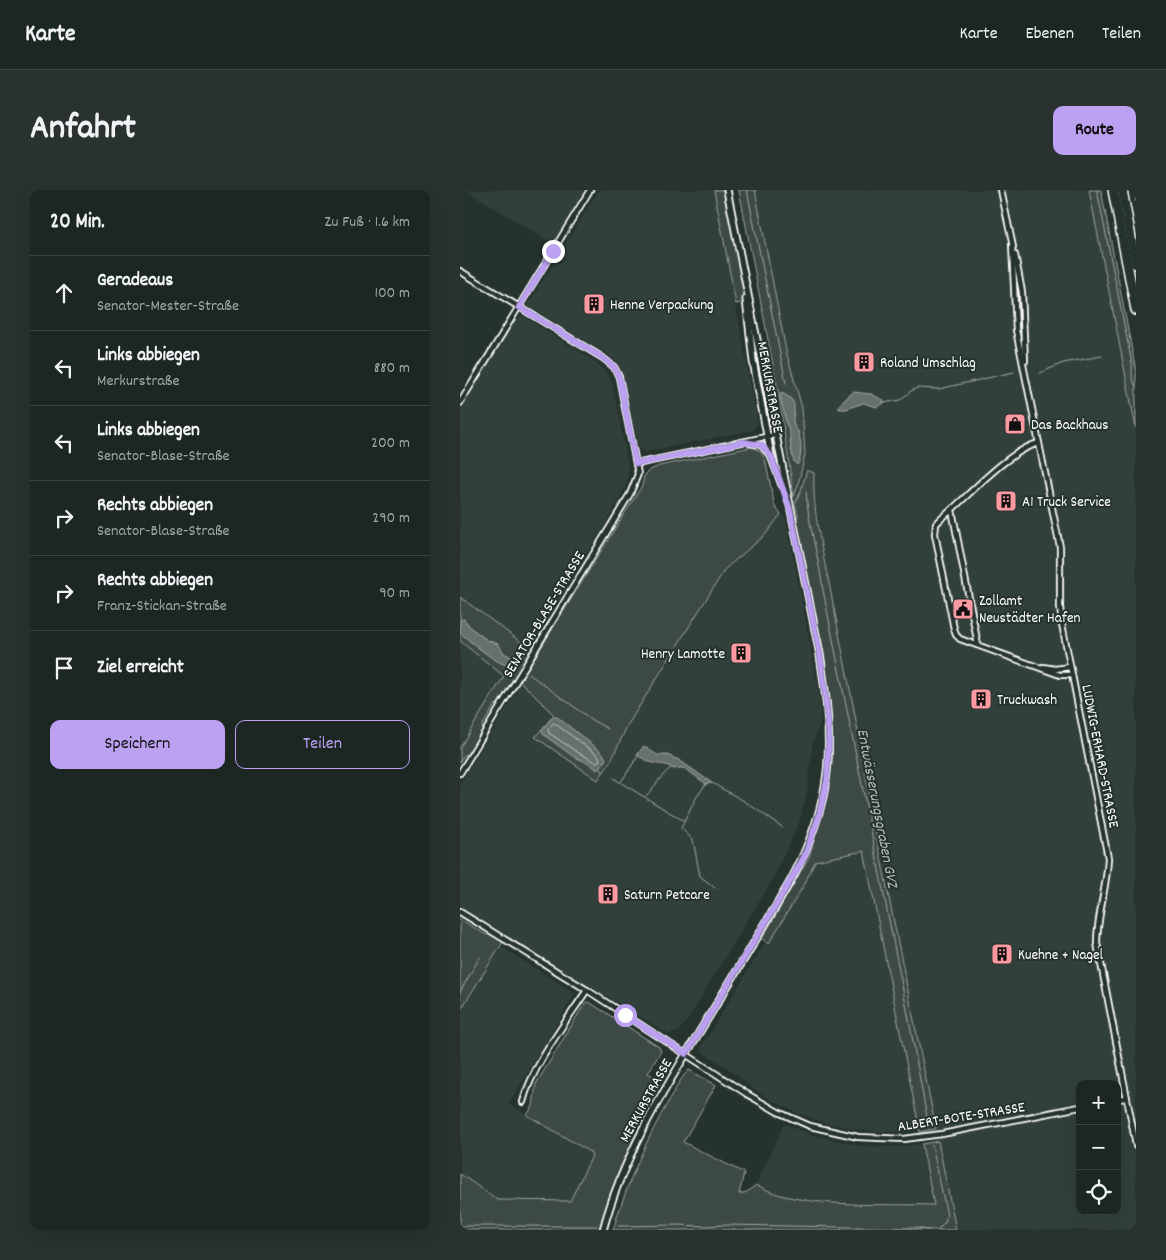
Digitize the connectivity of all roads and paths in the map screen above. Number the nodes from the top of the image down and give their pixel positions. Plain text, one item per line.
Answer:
1 (590, 190) edge
2 (727, 190) edge
3 (1001, 190) edge
4 (1113, 190) edge
5 (1122, 190) edge
6 (1012, 245) junction
7 (1136, 264) edge
8 (742, 267) junction
9 (460, 271) edge
10 (519, 307) junction
11 (1136, 310) edge
12 (1025, 370) junction
13 (460, 403) edge
14 (775, 435) junction
15 (768, 437) junction
16 (744, 442) junction
17 (1039, 443) junction
18 (771, 456) junction
19 (636, 464) junction
20 (790, 509) junction
21 (952, 510) junction
22 (978, 645) junction
23 (1036, 666) junction
24 (1070, 667) junction
25 (1072, 675) junction
26 (460, 774) edge
27 (460, 912) edge
28 (587, 990) junction
29 (686, 1054) junction
30 (1127, 1098) junction
31 (1121, 1099) edge
32 (523, 1102) dead end
33 (1076, 1108) edge
34 (1136, 1145) edge
35 (603, 1230) edge

1 - 10 street
2 - 8 street, MERKURSTRASSE
3 - 6 street, LUDWIG-ERHARD-STRASSE
4 - 11 highway
5 - 7 highway
6 - 12 street, LUDWIG-ERHARD-STRASSE
6 - 12 street, LUDWIG-ERHARD-STRASSE
8 - 14 street, MERKURSTRASSE
8 - 15 street, MERKURSTRASSE
9 - 10 street, SENATOR-BLASE-STRASSE
10 - 13 street
10 - 19 street, SENATOR-BLASE-STRASSE
12 - 17 street, LUDWIG-ERHARD-STRASSE
14 - 15 street
14 - 20 street, MERKURSTRASSE
15 - 16 street
15 - 18 street, MERKURSTRASSE
16 - 18 street
16 - 19 street
17 - 21 street
17 - 24 street, LUDWIG-ERHARD-STRASSE
18 - 20 street, MERKURSTRASSE
19 - 26 street, SENATOR-BLASE-STRASSE
20 - 29 street, MERKURSTRASSE
21 - 22 street
21 - 22 street
22 - 23 street
23 - 24 street
23 - 25 street
24 - 25 street, LUDWIG-ERHARD-STRASSE
25 - 30 street, LUDWIG-ERHARD-STRASSE
27 - 28 street, ALBERT-BOTE-STRASSE
28 - 29 street, ALBERT-BOTE-STRASSE
28 - 32 street
29 - 33 street, ALBERT-BOTE-STRASSE
29 - 35 street, MERKURSTRASSE
30 - 31 street
30 - 34 street, LUDWIG-ERHARD-STRASSE

